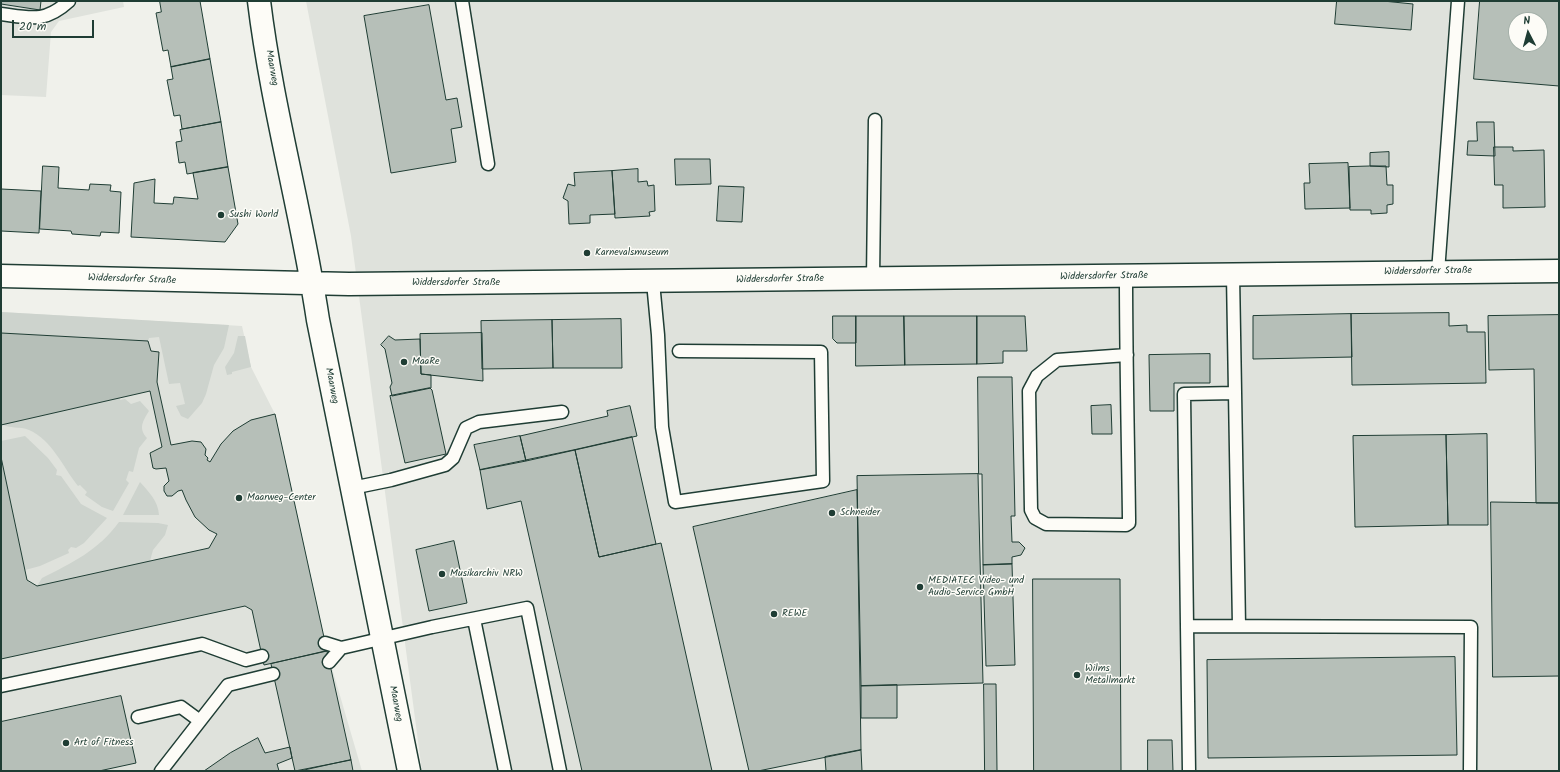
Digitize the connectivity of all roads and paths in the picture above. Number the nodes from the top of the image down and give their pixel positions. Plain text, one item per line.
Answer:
1 (69, 1) edge
2 (259, 1) edge
3 (462, 1) edge
4 (1458, 1) edge
5 (1, 14) edge
6 (875, 120) dead end
7 (488, 164) dead end
8 (1559, 271) edge
9 (1438, 272) junction
10 (1233, 275) junction
11 (1, 276) edge
12 (1126, 276) junction
13 (873, 279) junction
14 (653, 282) junction
15 (312, 283) junction
16 (680, 351) dead end
17 (1127, 355) junction
18 (1235, 393) junction
19 (562, 412) dead end
20 (352, 488) junction
21 (474, 619) junction
22 (1187, 626) junction
23 (1238, 626) junction
24 (382, 638) junction
25 (325, 643) dead end
26 (341, 648) junction
27 (262, 656) dead end
28 (329, 662) dead end
29 (274, 674) dead end
30 (1, 686) edge
31 (138, 717) dead end
32 (200, 721) junction
33 (161, 771) edge
34 (409, 771) edge
35 (505, 771) edge
36 (560, 771) edge
37 (1189, 771) edge
38 (1470, 771) edge

1 - 5 lane
2 - 15 main road, Maarweg
3 - 7 lane
4 - 9 lane
6 - 13 lane
8 - 9 main road, Widdersdorfer Straße
9 - 10 main road, Widdersdorfer Straße
10 - 12 main road, Widdersdorfer Straße
10 - 18 lane
11 - 15 main road, Widdersdorfer Straße
12 - 13 main road, Widdersdorfer Straße
12 - 17 lane
13 - 14 main road, Widdersdorfer Straße
14 - 15 main road, Widdersdorfer Straße
14 - 16 lane
15 - 20 main road, Maarweg
17 - 17 lane
18 - 22 lane
18 - 23 lane
19 - 20 lane
20 - 24 main road, Maarweg
21 - 24 lane
21 - 35 lane
21 - 36 lane
22 - 23 lane
22 - 37 lane
23 - 38 lane
24 - 26 lane
24 - 34 main road, Maarweg
25 - 26 lane
26 - 28 lane
27 - 30 lane
29 - 32 lane
31 - 32 lane
32 - 33 lane

